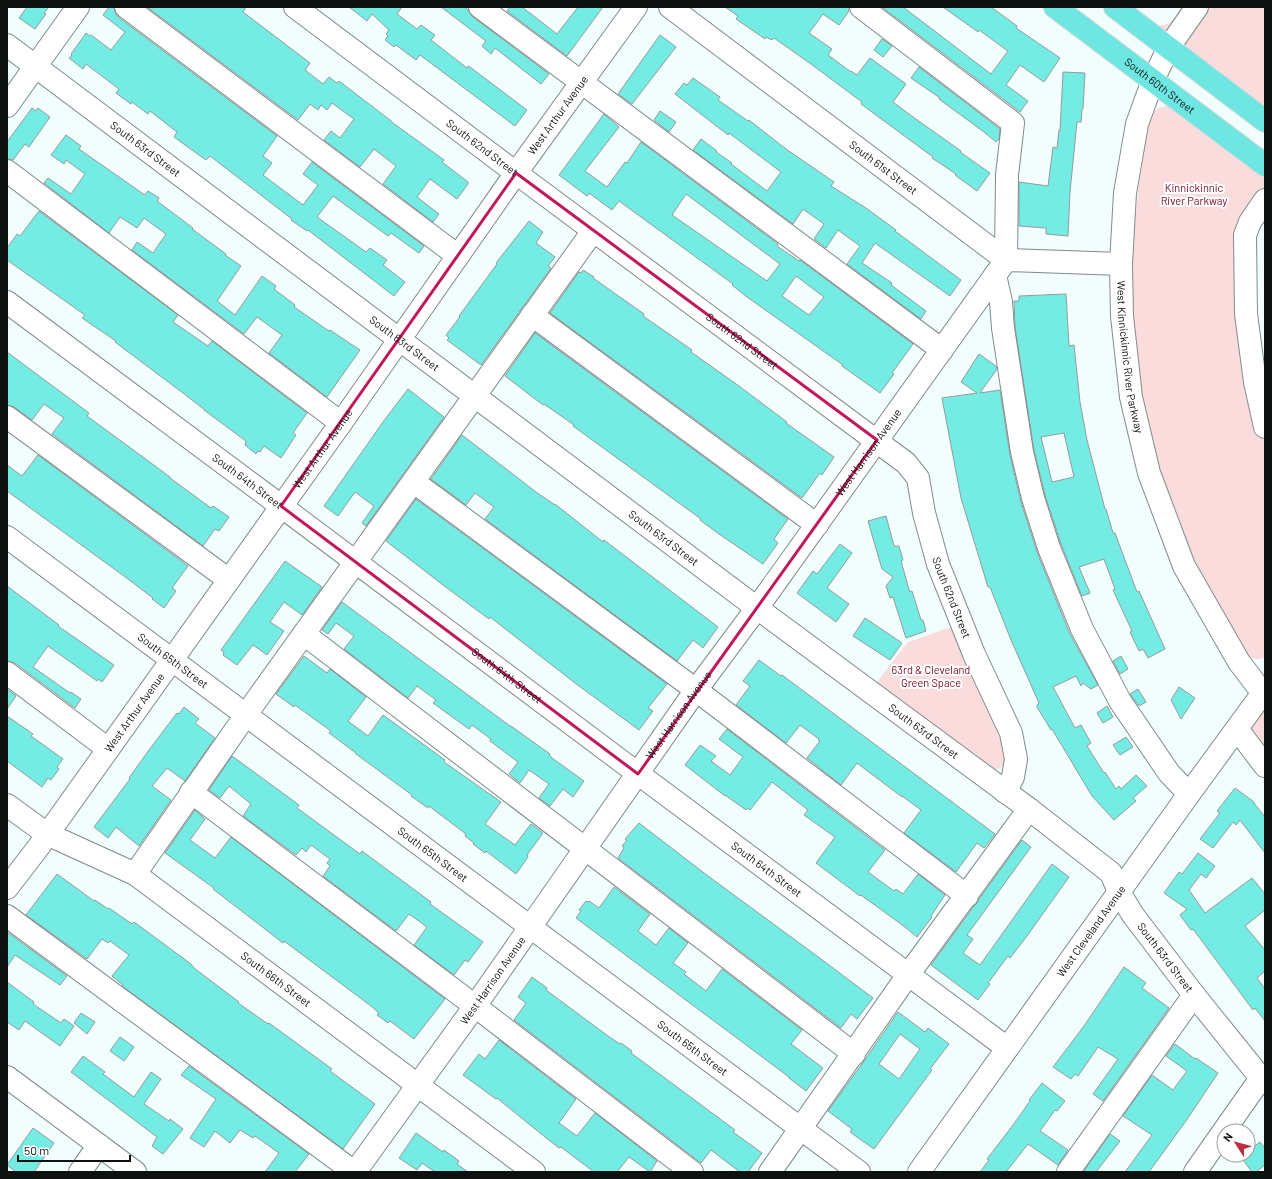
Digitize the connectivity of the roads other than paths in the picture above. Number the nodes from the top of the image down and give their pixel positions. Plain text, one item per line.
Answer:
1 (78, 7) edge
2 (126, 7) edge
3 (295, 7) edge
4 (480, 7) edge
5 (636, 7) edge
6 (670, 7) edge
7 (861, 7) edge
8 (1055, 7) edge
9 (1115, 7) edge
10 (1197, 7) edge
11 (7, 45) edge
12 (1169, 48) junction
13 (35, 67) junction
14 (1152, 80) junction
15 (581, 83) junction
16 (7, 106) edge
17 (1265, 121) edge
18 (1265, 166) edge
19 (7, 171) edge
20 (516, 173) junction
21 (1265, 200) edge
22 (594, 231) junction
23 (458, 256) junction
24 (1121, 264) junction
25 (1001, 268) junction
26 (7, 302) edge
27 (532, 314) junction
28 (400, 340) junction
29 (942, 350) junction
30 (475, 396) junction
31 (7, 417) edge
32 (341, 423) junction
33 (1265, 427) edge
34 (877, 440) junction
35 (414, 482) junction
36 (281, 506) junction
37 (817, 524) junction
38 (7, 537) edge
39 (356, 563) junction
40 (229, 580) junction
41 (758, 608) junction
42 (304, 634) junction
43 (171, 660) junction
44 (7, 673) edge
45 (696, 690) junction
46 (1264, 693) edge
47 (245, 715) junction
48 (1237, 729) junction
49 (108, 749) junction
50 (1265, 766) edge
51 (638, 774) junction
52 (191, 792) junction
53 (1005, 792) junction
54 (1189, 794) junction
55 (7, 805) edge
56 (1030, 809) junction
57 (47, 834) junction
58 (585, 848) junction
59 (135, 874) junction
60 (7, 888) edge
61 (1120, 892) junction
62 (967, 896) junction
63 (7, 916) edge
64 (529, 927) junction
65 (908, 975) junction
66 (1194, 995) junction
67 (475, 1006) junction
68 (1007, 1048) junction
69 (854, 1054) junction
70 (7, 1078) edge
71 (1263, 1080) edge
72 (417, 1086) junction
73 (801, 1128) junction
74 (99, 1145) junction
75 (80, 1172) edge
76 (136, 1172) edge
77 (354, 1172) edge
78 (534, 1172) edge
79 (692, 1172) edge
80 (770, 1172) edge
81 (859, 1172) edge
82 (918, 1172) edge
83 (1068, 1172) edge
84 (1195, 1172) edge

1 - 13 street
2 - 23 street
3 - 20 street, South 62nd Street
4 - 15 street
5 - 15 street, West Arthur Avenue
6 - 25 street, South 61st Street
7 - 25 street
8 - 14 main road, South 60th Street
9 - 12 main road
10 - 12 street, West Kinnickinnic River Parkway
11 - 13 street, South 63rd Street
12 - 14 street, West Kinnickinnic River Parkway
12 - 17 main road
13 - 16 street
13 - 28 street, South 63rd Street
14 - 18 main road, South 60th Street
14 - 24 street, West Kinnickinnic River Parkway
15 - 20 street, West Arthur Avenue
15 - 29 street
19 - 32 street
20 - 22 street, South 62nd Street
20 - 23 street, West Arthur Avenue
21 - 33 street
22 - 27 street
22 - 34 street, South 62nd Street
23 - 28 street, West Arthur Avenue
24 - 25 street
24 - 46 street, West Kinnickinnic River Parkway
25 - 29 street, West Harrison Avenue
25 - 54 street
26 - 36 street, South 64th Street
27 - 30 street
27 - 37 street
28 - 30 street, South 63rd Street
28 - 32 street, West Arthur Avenue
29 - 34 street, West Harrison Avenue
30 - 35 street
30 - 41 street, South 63rd Street
31 - 40 street
32 - 36 street, West Arthur Avenue
34 - 37 street, West Harrison Avenue
34 - 53 street, South 62nd Street
35 - 39 street
35 - 45 street
36 - 39 street, South 64th Street
36 - 40 street, West Arthur Avenue
37 - 41 street, West Harrison Avenue
38 - 43 street, South 65th Street
39 - 42 street
39 - 51 street, South 64th Street
40 - 43 street, West Arthur Avenue
41 - 45 street, West Harrison Avenue
41 - 53 street, South 63rd Street
42 - 47 street
42 - 58 street
43 - 47 street, South 65th Street
43 - 49 street, West Arthur Avenue
44 - 49 street
45 - 51 street, West Harrison Avenue
45 - 62 street
46 - 48 street, West Cleveland Avenue
47 - 52 street
47 - 64 street, South 65th Street
48 - 50 street
48 - 54 street, West Cleveland Avenue
49 - 57 street, West Arthur Avenue
51 - 58 street, West Harrison Avenue
51 - 65 street, South 64th Street
52 - 59 street
52 - 67 street
53 - 56 street, South 63rd Street
54 - 61 street, West Cleveland Avenue
55 - 57 street, South 66th Street
56 - 61 street, South 63rd Street
56 - 62 street
57 - 59 street, South 66th Street
57 - 60 street, West Arthur Avenue
58 - 64 street, West Harrison Avenue
58 - 69 street
59 - 72 street, South 66th Street
61 - 66 street, South 63rd Street
61 - 68 street, West Cleveland Avenue
62 - 65 street
63 - 77 street
64 - 67 street, West Harrison Avenue
64 - 73 street, South 65th Street
65 - 68 street, South 64th Street
65 - 69 street
66 - 71 street, South 63rd Street
66 - 83 street
67 - 72 street, West Harrison Avenue
67 - 79 street
68 - 82 street, West Cleveland Avenue
69 - 73 street
70 - 74 street
71 - 84 street
72 - 77 street, West Harrison Avenue
72 - 78 street, South 66th Street
73 - 80 street
73 - 81 street, South 65th Street
74 - 75 street
74 - 76 street

